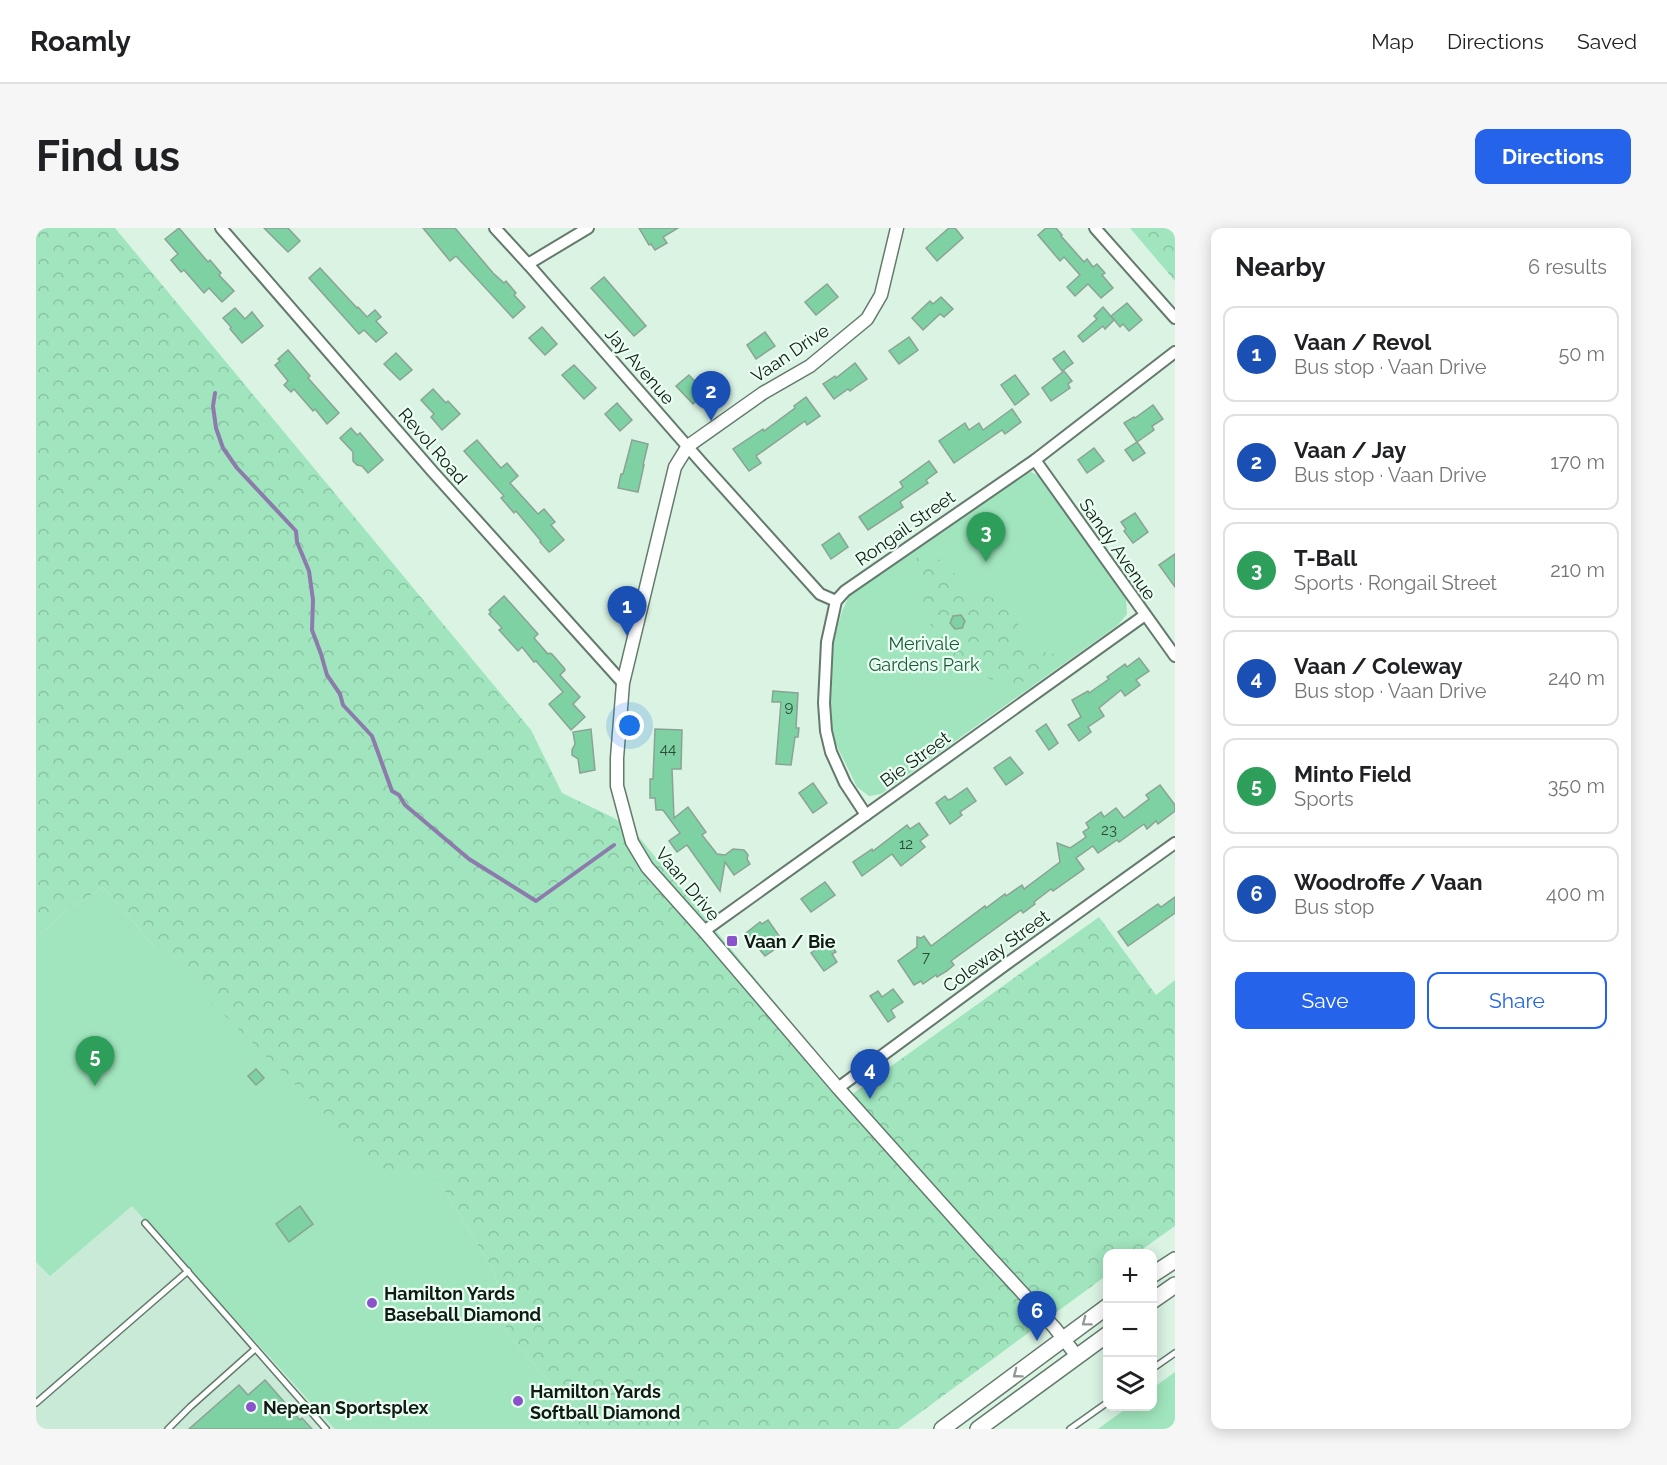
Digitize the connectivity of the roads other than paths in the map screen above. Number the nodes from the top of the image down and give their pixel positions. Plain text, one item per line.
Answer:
1 (221, 228) edge
2 (495, 228) edge
3 (588, 228) edge
4 (897, 228) edge
5 (1095, 228) edge
6 (528, 264) junction
7 (1175, 318) edge
8 (1175, 352) edge
9 (688, 446) junction
10 (1035, 460) junction
11 (836, 601) junction
12 (1145, 615) junction
13 (1175, 656) edge
14 (623, 683) junction
15 (866, 815) junction
16 (1175, 843) edge
17 (704, 931) junction
18 (838, 1088) junction
19 (145, 1222) dead end
20 (1175, 1260) edge
21 (188, 1271) junction
22 (1157, 1272) edge
23 (1175, 1285) edge
24 (1157, 1298) edge
25 (1103, 1309) edge
26 (1103, 1337) edge
27 (1064, 1339) junction
28 (255, 1349) junction
29 (1175, 1353) edge
30 (1077, 1356) junction
31 (1157, 1366) edge
32 (36, 1403) edge
33 (1103, 1405) edge
34 (168, 1429) edge
35 (326, 1429) edge
36 (942, 1429) edge
37 (978, 1429) edge
38 (1070, 1429) edge

1 - 14 street, Revol Road
2 - 6 street, Jay Avenue
3 - 6 street
4 - 9 street, Vaan Drive
5 - 7 street
6 - 9 street, Jay Avenue
8 - 10 street, Rongail Street
9 - 11 street, Jay Avenue
9 - 14 street, Vaan Drive
10 - 11 street, Rongail Street
10 - 12 street, Sandy Avenue
11 - 15 street
12 - 13 street, Sandy Avenue
12 - 15 street, Bie Street
14 - 17 street, Vaan Drive
15 - 17 street, Bie Street
16 - 18 street, Coleway Street
17 - 18 street, Vaan Drive
18 - 27 street, Vaan Drive
19 - 21 lane
20 - 22 main road
21 - 28 lane
21 - 32 lane
23 - 24 main road
25 -> 27 main road
26 - 30 main road
27 - 30 street, Vaan Drive
27 -> 36 main road
28 - 34 lane
28 - 35 lane
29 - 31 lane
30 - 37 main road
33 - 38 lane

